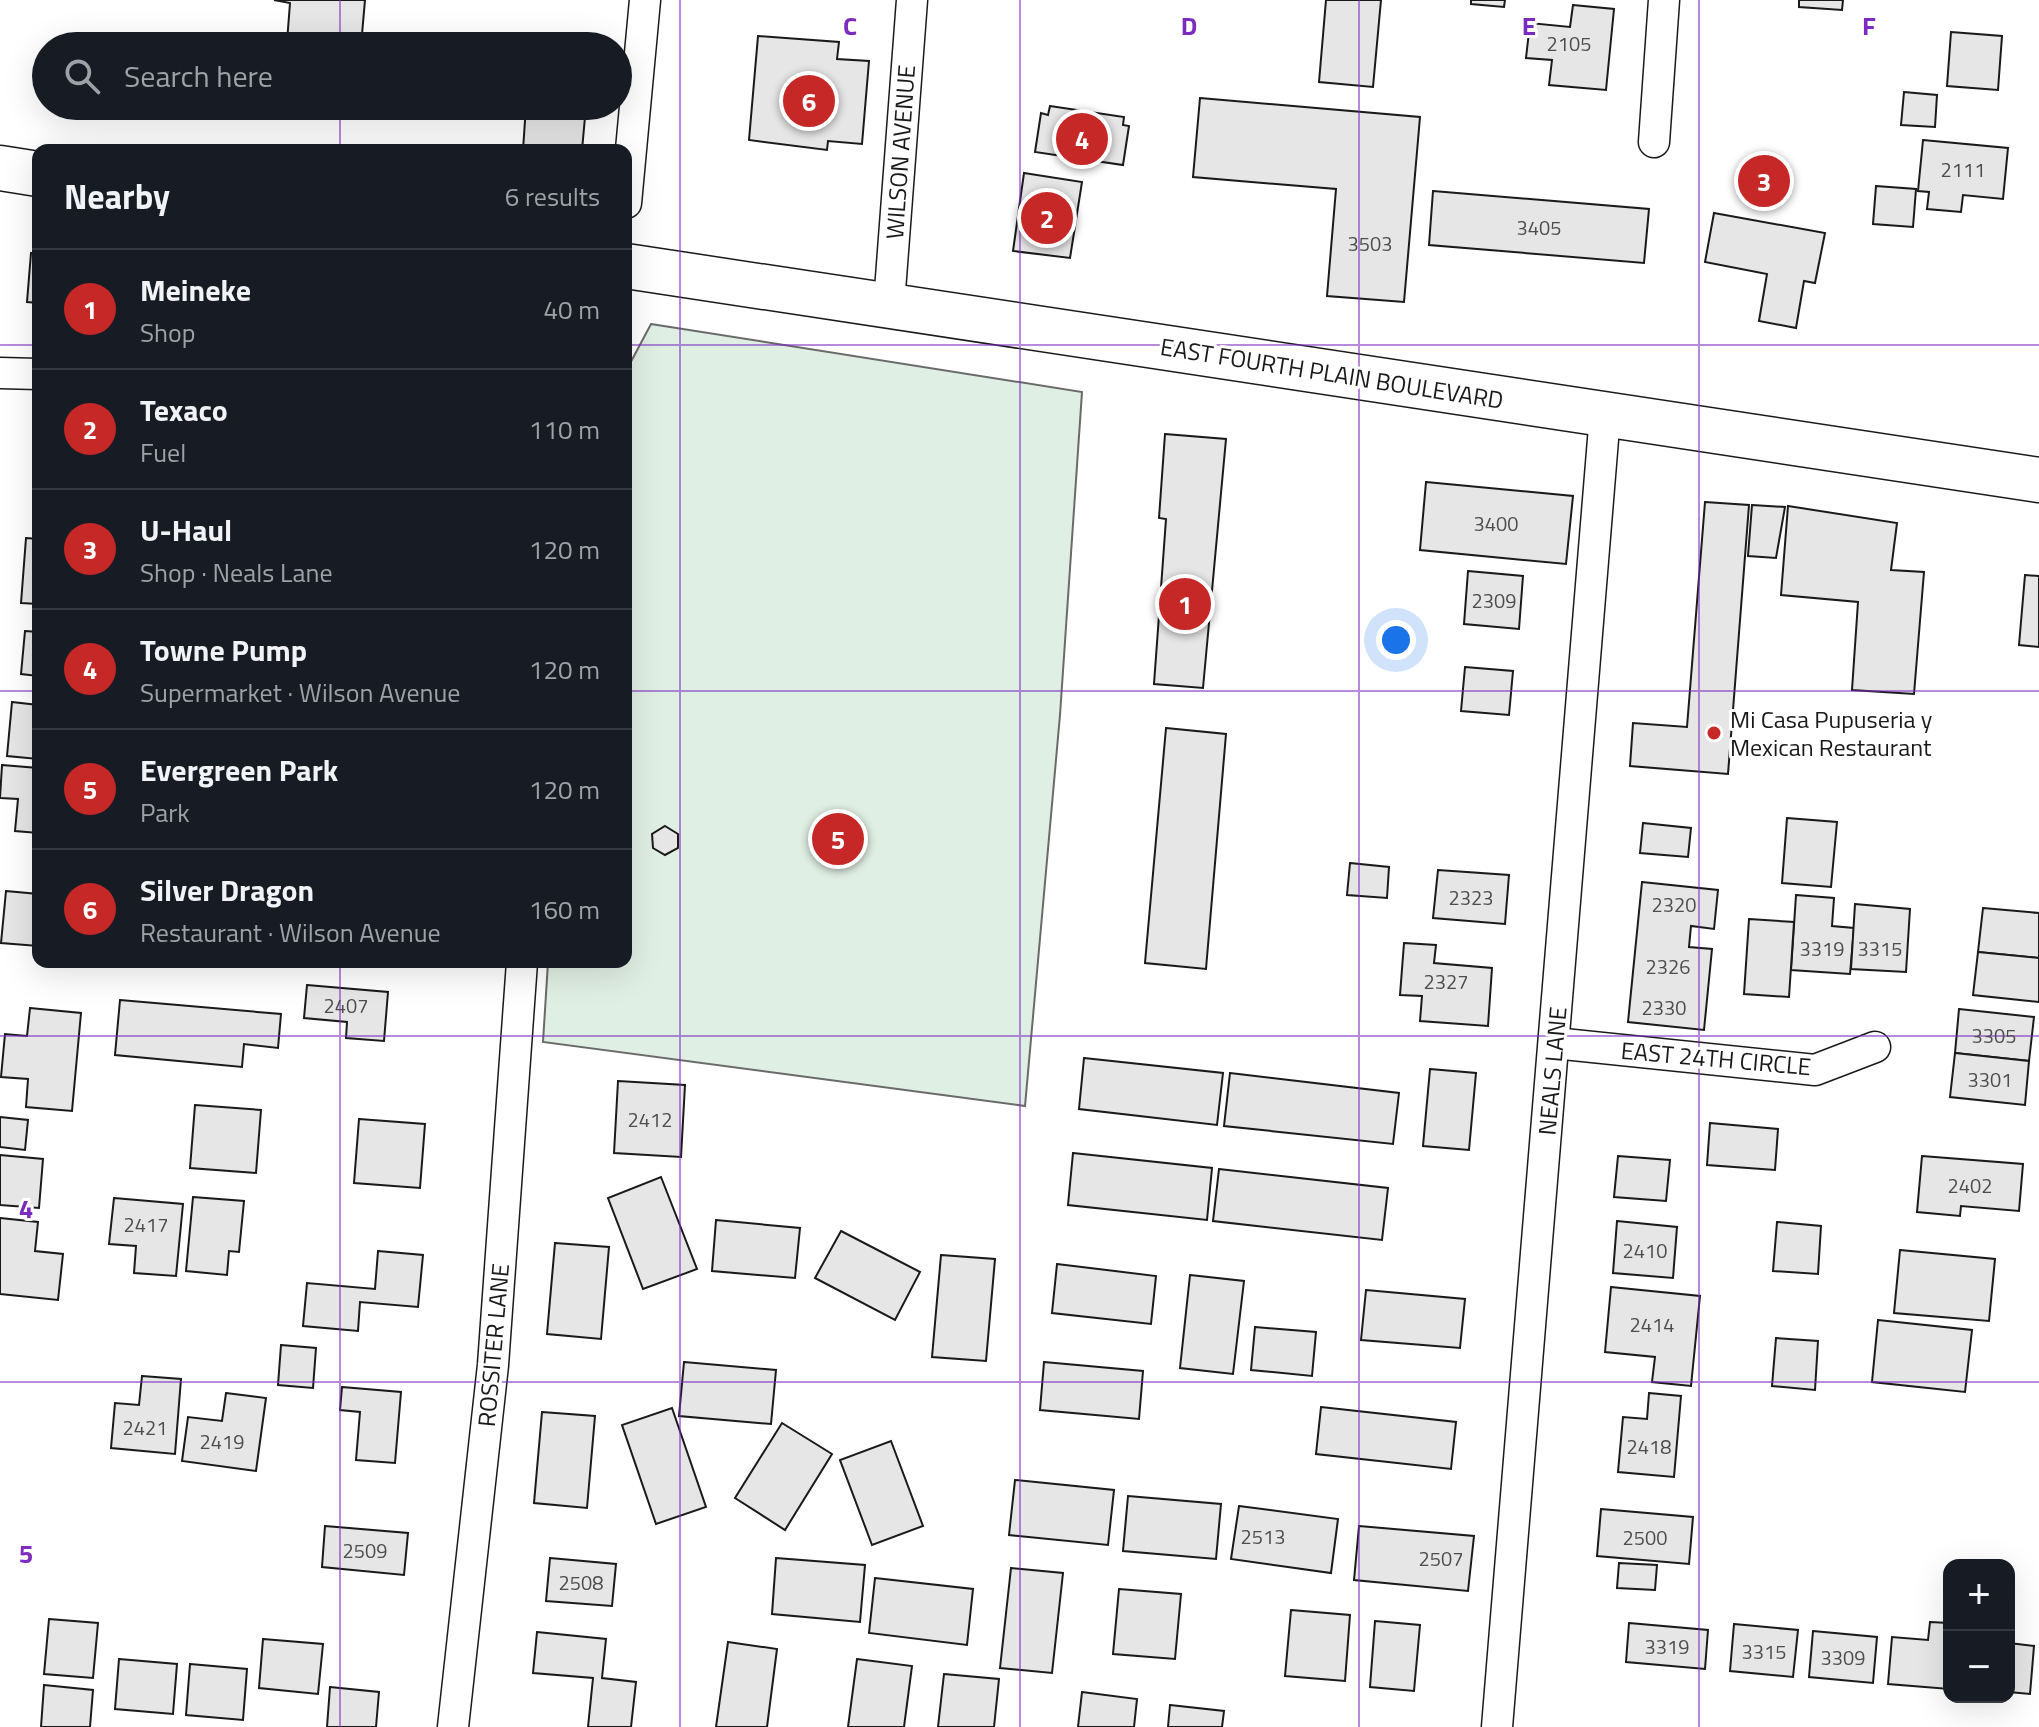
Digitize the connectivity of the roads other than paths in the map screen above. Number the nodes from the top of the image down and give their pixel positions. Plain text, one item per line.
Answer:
1 (645, 0) edge
2 (912, 0) edge
3 (1664, 0) edge
4 (1654, 142) dead end
5 (632, 144) edge
6 (0, 168) edge
7 (32, 173) edge
8 (632, 267) edge
9 (889, 304) junction
10 (0, 373) edge
11 (32, 374) edge
12 (1605, 415) junction
13 (2039, 480) edge
14 (522, 968) edge
15 (1554, 1043) junction
16 (1875, 1047) dead end
17 (453, 1727) edge
18 (1497, 1727) edge

1 - 5 street
2 - 9 street, WILSON AVENUE
3 - 4 street
6 - 7 main road
8 - 9 main road, EAST FOURTH PLAIN BOULEVARD
9 - 12 main road, EAST FOURTH PLAIN BOULEVARD
10 - 11 street
12 - 13 main road, EAST FOURTH PLAIN BOULEVARD
12 - 15 street, NEALS LANE
14 - 17 street, ROSSITER LANE
15 - 16 street, EAST 24TH CIRCLE
15 - 18 street, NEALS LANE

